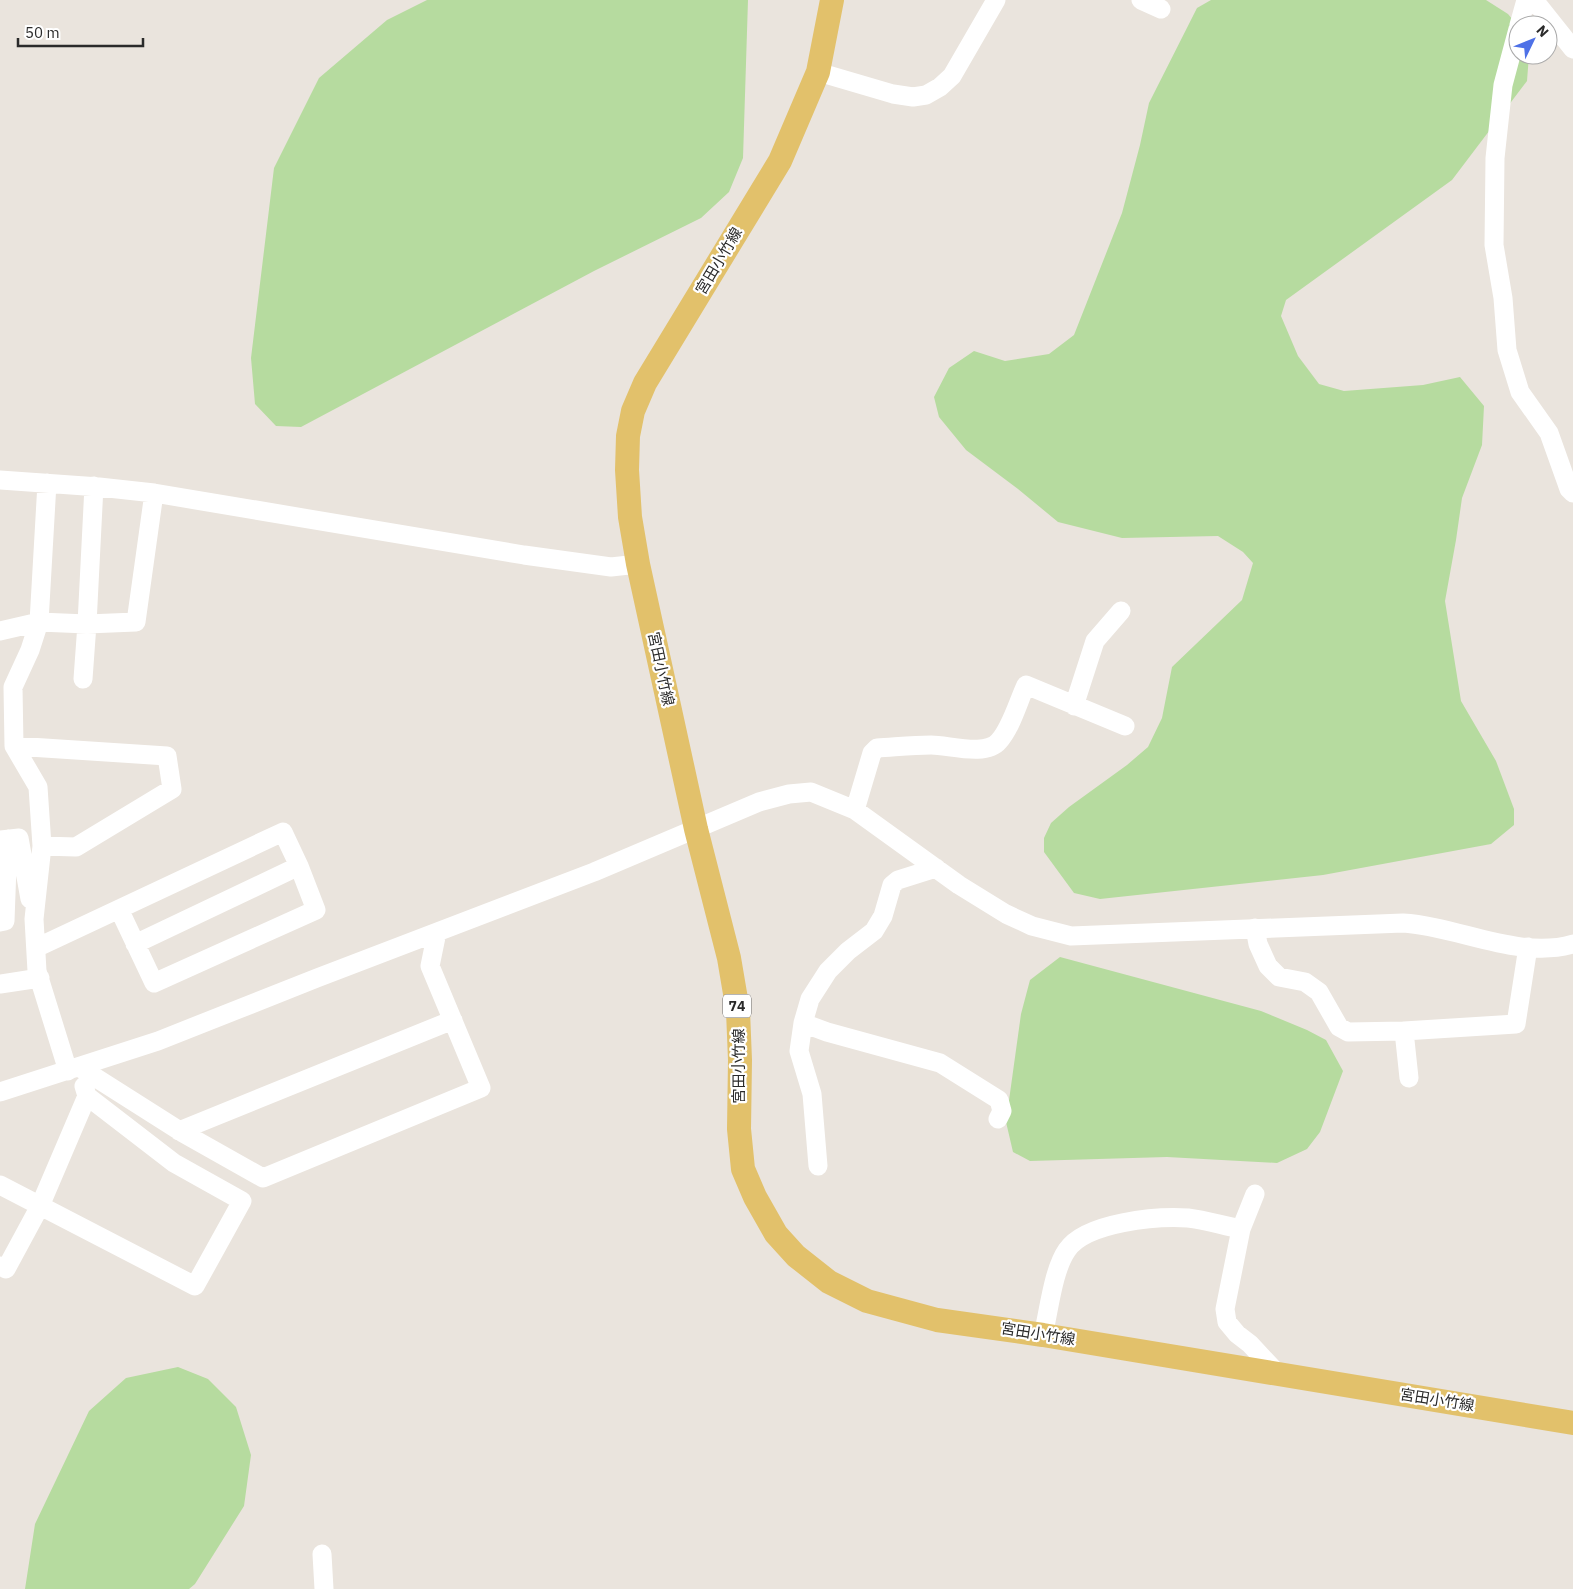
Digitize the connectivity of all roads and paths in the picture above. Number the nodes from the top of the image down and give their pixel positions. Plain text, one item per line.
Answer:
1 (832, 0) edge
2 (996, 0) edge
3 (1141, 0) edge
4 (1526, 0) edge
5 (1534, 0) edge
6 (1161, 9) dead end
7 (1522, 15) edge
8 (1573, 49) edge
9 (1508, 65) edge
10 (818, 72) junction
11 (0, 480) edge
12 (47, 483) junction
13 (94, 486) junction
14 (154, 493) junction
15 (1573, 493) edge
16 (638, 564) junction
17 (1121, 611) dead end
18 (40, 622) junction
19 (88, 624) junction
20 (0, 631) edge
21 (83, 679) dead end
22 (1074, 706) junction
23 (1125, 726) dead end
24 (14, 746) junction
25 (855, 810) junction
26 (696, 829) junction
27 (4, 840) edge
28 (42, 846) junction
29 (299, 866) junction
30 (936, 868) junction
31 (119, 909) junction
32 (34, 919) junction
33 (0, 922) edge
34 (1255, 928) junction
35 (437, 932) junction
36 (136, 944) junction
37 (1573, 944) edge
38 (1528, 947) junction
39 (36, 948) junction
40 (40, 978) junction
41 (0, 984) edge
42 (453, 1020) junction
43 (802, 1023) junction
44 (1404, 1031) junction
45 (74, 1069) junction
46 (1409, 1078) dead end
47 (0, 1092) edge
48 (87, 1096) junction
49 (998, 1119) dead end
50 (179, 1131) junction
51 (818, 1166) dead end
52 (0, 1185) edge
53 (1255, 1194) dead end
54 (40, 1206) junction
55 (1241, 1229) junction
56 (0, 1266) edge
57 (1043, 1335) junction
58 (1278, 1374) junction
59 (1573, 1423) edge
60 (322, 1554) dead end
61 (324, 1589) edge

1 - 10 main road, 宮田小竹線 / 74
2 - 10 street
3 - 6 street
4 - 7 street
5 - 8 street
9 - 15 street
10 - 16 main road, 宮田小竹線 / 74
11 - 12 street
12 - 13 street
12 - 18 street
13 - 14 street
13 - 19 street
14 - 16 street
14 - 19 street
16 - 26 main road, 宮田小竹線 / 74
17 - 22 street
18 - 19 street
18 - 20 street
18 - 24 street
19 - 21 street
22 - 23 street
22 - 25 street
24 - 28 street
24 - 28 street
25 - 26 street
25 - 30 street
26 - 35 street
26 - 57 main road, 宮田小竹線 / 74
27 - 32 street
27 - 33 street
28 - 32 street
29 - 31 street
29 - 36 street
29 - 36 street
30 - 34 street
30 - 43 street
31 - 36 street
31 - 39 street
32 - 39 street
34 - 38 street
34 - 44 street
35 - 42 street
35 - 45 street
37 - 38 street
38 - 44 street
39 - 40 street
40 - 41 street
40 - 45 street
42 - 50 street
42 - 50 street
43 - 49 street
43 - 51 street
44 - 46 street
45 - 47 street
45 - 48 street
45 - 50 street
48 - 54 street
48 - 54 street
52 - 54 street
53 - 55 street
54 - 56 street
55 - 57 street
55 - 58 street
57 - 58 main road, 宮田小竹線 / 74
58 - 59 main road, 宮田小竹線 / 74
60 - 61 street

